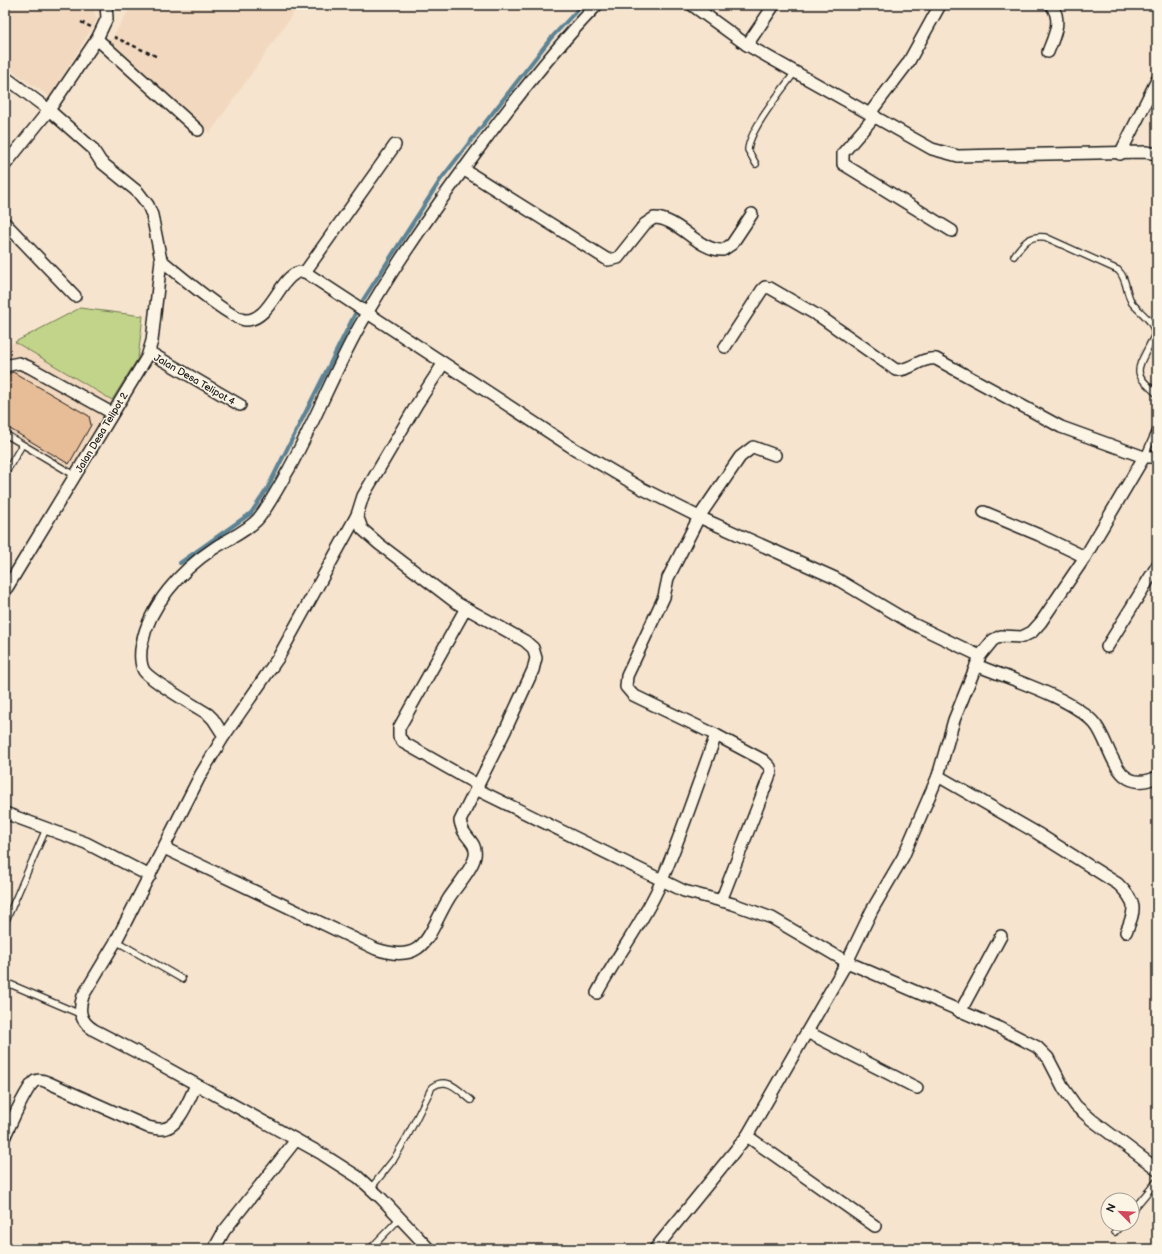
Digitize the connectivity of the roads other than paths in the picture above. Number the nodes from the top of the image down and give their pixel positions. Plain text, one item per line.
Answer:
1 (106, 5) edge
2 (597, 5) edge
3 (692, 5) edge
4 (774, 5) edge
5 (940, 5) edge
6 (1051, 5) edge
7 (100, 35) junction
8 (747, 45) junction
9 (1048, 52) dead end
10 (795, 72) junction
11 (5, 77) edge
12 (1157, 80) edge
13 (49, 110) junction
14 (873, 115) junction
15 (198, 130) dead end
16 (395, 145) dead end
17 (1120, 154) junction
18 (1157, 154) edge
19 (756, 164) dead end
20 (5, 165) edge
21 (463, 169) junction
22 (752, 214) dead end
23 (5, 223) edge
24 (952, 231) dead end
25 (1014, 256) dead end
26 (161, 260) junction
27 (305, 272) junction
28 (74, 296) dead end
29 (368, 312) junction
30 (725, 347) dead end
31 (149, 352) junction
32 (443, 364) junction
33 (5, 366) edge
34 (1157, 394) edge
35 (240, 405) dead end
36 (112, 413) junction
37 (1157, 428) edge
38 (5, 434) edge
39 (22, 445) junction
40 (775, 455) dead end
41 (1144, 457) junction
42 (1157, 457) edge
43 (5, 474) edge
44 (74, 475) junction
45 (984, 512) dead end
46 (357, 515) junction
47 (699, 517) junction
48 (1085, 557) junction
49 (1157, 566) edge
50 (5, 591) edge
51 (466, 608) junction
52 (1107, 647) dead end
53 (978, 661) junction
54 (716, 735) junction
55 (224, 736) junction
56 (938, 776) junction
57 (1157, 777) edge
58 (477, 787) junction
59 (5, 813) edge
60 (46, 829) junction
61 (164, 848) junction
62 (150, 876) junction
63 (661, 881) junction
64 (721, 902) junction
65 (5, 923) edge
66 (1126, 932) dead end
67 (1001, 936) dead end
68 (116, 941) junction
69 (847, 962) junction
70 (182, 979) dead end
71 (5, 982) edge
72 (597, 993) dead end
73 (960, 1012) junction
74 (80, 1014) junction
75 (807, 1032) junction
76 (196, 1085) junction
77 (917, 1088) dead end
78 (471, 1100) dead end
79 (5, 1136) edge
80 (747, 1136) junction
81 (296, 1140) junction
82 (1157, 1169) edge
83 (1157, 1181) edge
84 (371, 1188) junction
85 (1140, 1201) edge
86 (400, 1218) junction
87 (874, 1226) dead end
88 (214, 1249) edge
89 (370, 1249) edge
90 (429, 1249) edge
91 (655, 1249) edge

1 - 7 street
2 - 21 street
3 - 8 street
4 - 8 street
5 - 14 street
6 - 9 street
7 - 13 street
7 - 15 street
8 - 10 street
10 - 14 street
10 - 19 lane
11 - 13 street, Jalan Desa Telipot 2
12 - 17 street
13 - 20 street
13 - 26 street, Jalan Desa Telipot 2
14 - 17 street
14 - 24 street
16 - 27 street
17 - 18 street
21 - 22 street
21 - 29 street
23 - 28 street
25 - 34 lane
26 - 27 street
26 - 31 street, Jalan Desa Telipot 2
27 - 29 street
29 - 32 street
29 - 55 street
30 - 41 street
31 - 35 street, Jalan Desa Telipot 4
31 - 36 street, Jalan Desa Telipot 2
32 - 46 street
32 - 47 street
33 - 36 street
36 - 44 street, Jalan Desa Telipot 2
37 - 41 lane
38 - 39 lane
39 - 43 lane
39 - 44 lane
40 - 47 street
41 - 42 street
41 - 48 street
44 - 50 street, Jalan Desa Telipot 2
45 - 48 street
46 - 51 street
46 - 55 street
47 - 53 street
47 - 54 street
48 - 53 street
49 - 52 street
51 - 58 street
51 - 58 street
53 - 56 street
53 - 57 street
54 - 63 street
54 - 64 street
55 - 61 street
56 - 66 street
56 - 69 street
58 - 61 street
58 - 63 street
59 - 60 street
60 - 62 street
60 - 65 lane
61 - 62 street
62 - 68 street
63 - 64 street
63 - 72 street
64 - 69 street
67 - 73 street
68 - 70 lane
68 - 74 street
69 - 73 street
69 - 75 street
71 - 74 lane
73 - 82 street
74 - 76 street
75 - 77 street
75 - 80 street
76 - 79 street
76 - 81 street
78 - 84 lane
80 - 87 street
80 - 91 street
81 - 84 street
81 - 88 street
83 - 85 lane
84 - 86 street
86 - 89 lane
86 - 90 street

